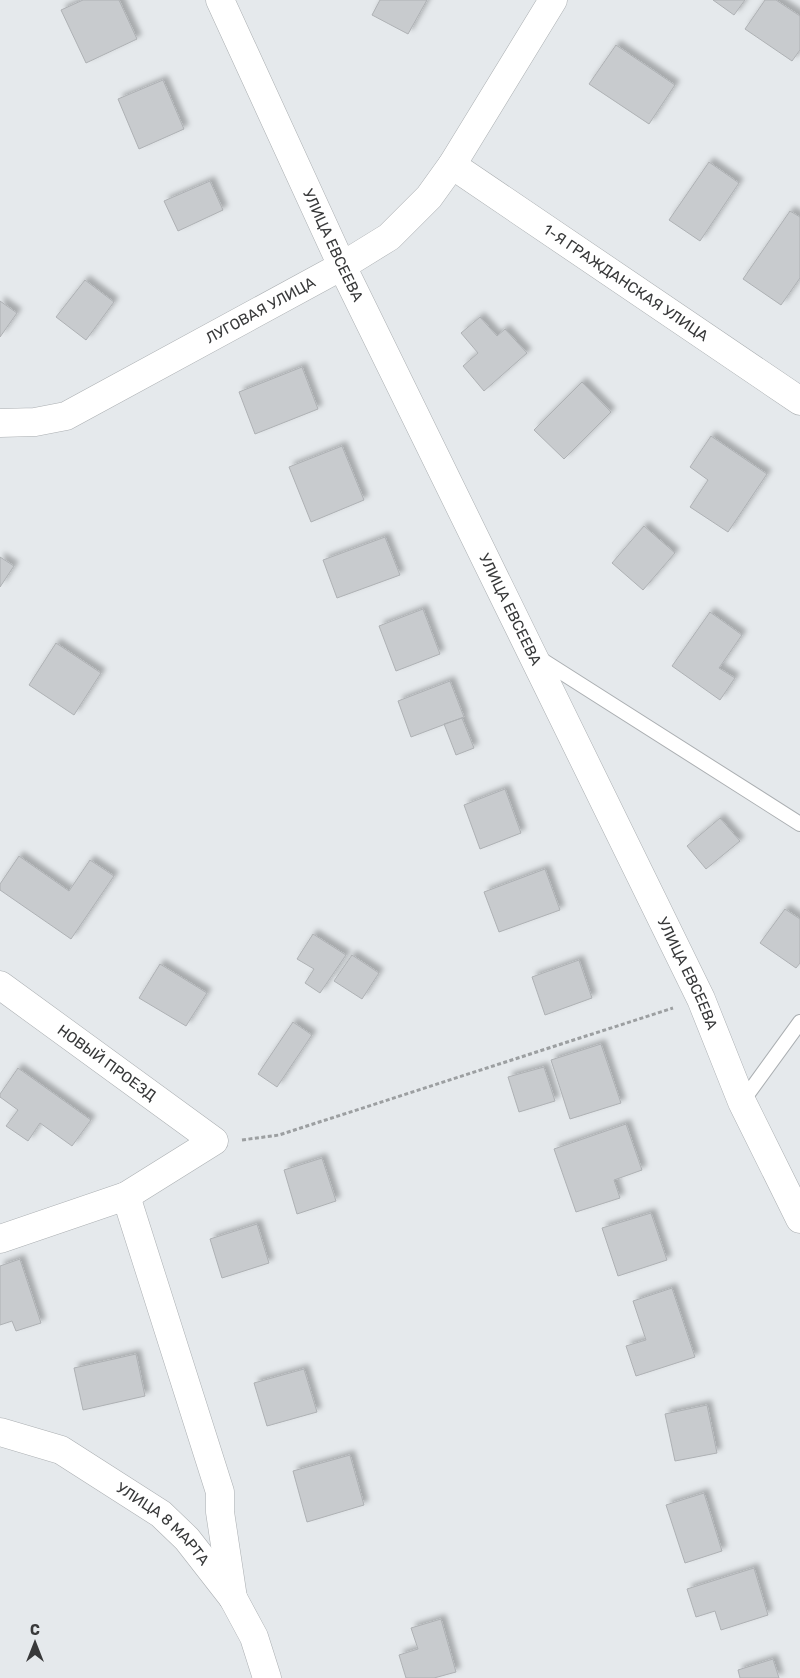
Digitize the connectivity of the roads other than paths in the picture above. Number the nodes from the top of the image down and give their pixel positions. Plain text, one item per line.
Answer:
1 (220, 0) edge
2 (553, 0) edge
3 (452, 165) junction
4 (342, 266) junction
5 (800, 401) edge
6 (0, 423) edge
7 (530, 652) junction
8 (800, 824) edge
9 (0, 985) edge
10 (800, 1022) edge
11 (742, 1102) junction
12 (126, 1196) junction
13 (800, 1219) edge
14 (0, 1239) edge
15 (0, 1432) edge
16 (233, 1598) junction
17 (267, 1678) edge

1 - 4 street, УЛИЦА ЕВСЕЕВА
2 - 3 street, ЛУГОВАЯ УЛИЦА
3 - 4 street, ЛУГОВАЯ УЛИЦА
3 - 5 street, 1-Я ГРАЖДАНСКАЯ УЛИЦА
4 - 6 street, ЛУГОВАЯ УЛИЦА
4 - 7 street, УЛИЦА ЕВСЕЕВА
7 - 8 lane
7 - 11 street, УЛИЦА ЕВСЕЕВА
9 - 12 street, НОВЫЙ ПРОЕЗД
10 - 11 lane
11 - 13 street, УЛИЦА ЕВСЕЕВА
12 - 14 street
12 - 16 street
15 - 16 street, УЛИЦА 8 МАРТА
16 - 17 street, УЛИЦА 8 МАРТА

